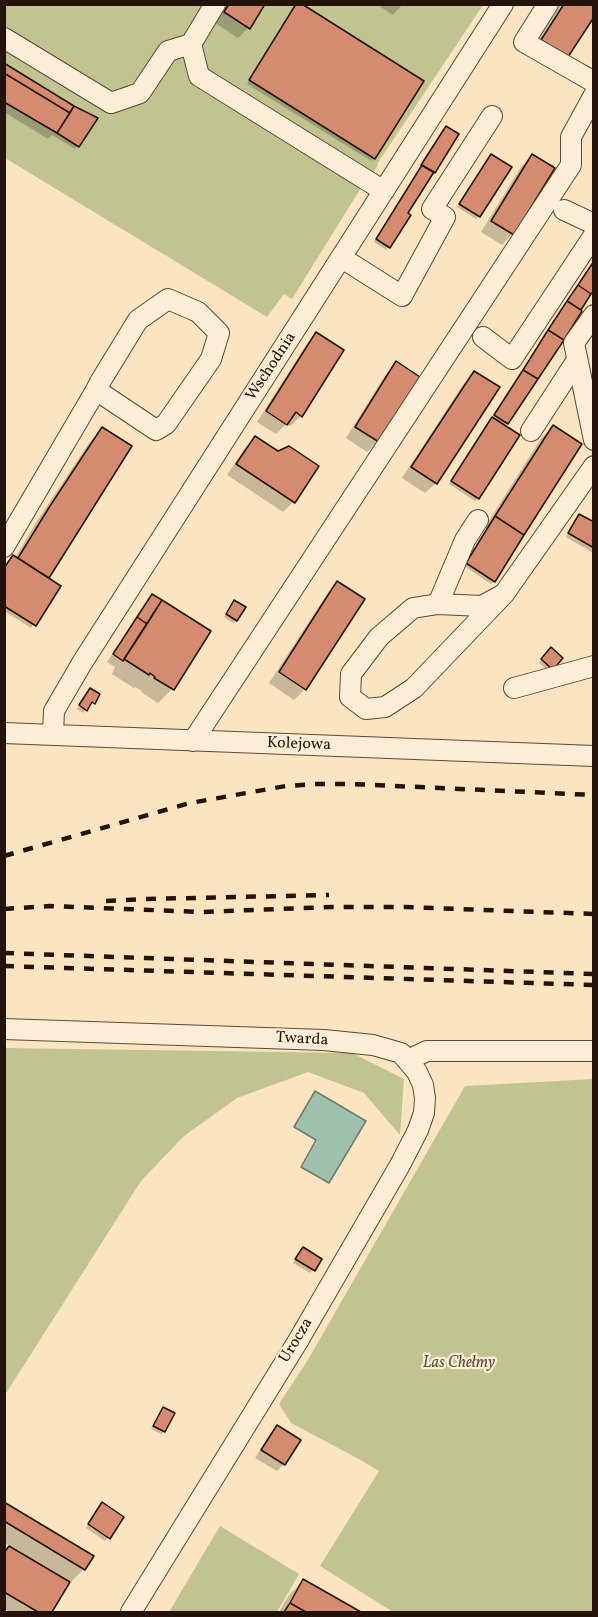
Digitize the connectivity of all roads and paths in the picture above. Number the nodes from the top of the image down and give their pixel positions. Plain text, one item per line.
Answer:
1 (215, 4) edge
2 (503, 4) edge
3 (548, 4) edge
4 (4, 38) edge
5 (191, 44) junction
6 (594, 82) edge
7 (591, 107) edge
8 (492, 116) dead end
9 (384, 191) junction
10 (564, 210) dead end
11 (594, 224) edge
12 (594, 236) edge
13 (342, 258) junction
14 (594, 315) edge
15 (483, 337) dead end
16 (577, 360) junction
17 (96, 390) junction
18 (531, 431) dead end
19 (594, 440) edge
20 (594, 466) edge
21 (478, 520) dead end
22 (4, 547) edge
23 (438, 604) junction
24 (484, 609) junction
25 (594, 666) edge
26 (514, 688) dead end
27 (4, 733) edge
28 (53, 734) junction
29 (193, 741) junction
30 (594, 756) edge
31 (4, 1029) edge
32 (594, 1051) edge
33 (408, 1060) junction
34 (131, 1612) edge

1 - 5 street
2 - 9 street, Wschodnia
3 - 6 street
4 - 5 street
5 - 9 street
7 - 29 street
8 - 13 street
9 - 13 street, Wschodnia
10 - 11 street
12 - 15 street
13 - 28 street, Wschodnia
14 - 16 street
16 - 18 street
16 - 19 street
17 - 17 street
17 - 22 street
20 - 24 street
21 - 23 street
23 - 24 street
23 - 24 street
25 - 26 street
27 - 28 street, Kolejowa
28 - 29 street, Kolejowa
29 - 30 street, Kolejowa
31 - 33 street, Twarda
32 - 33 street
33 - 34 street, Urocza

